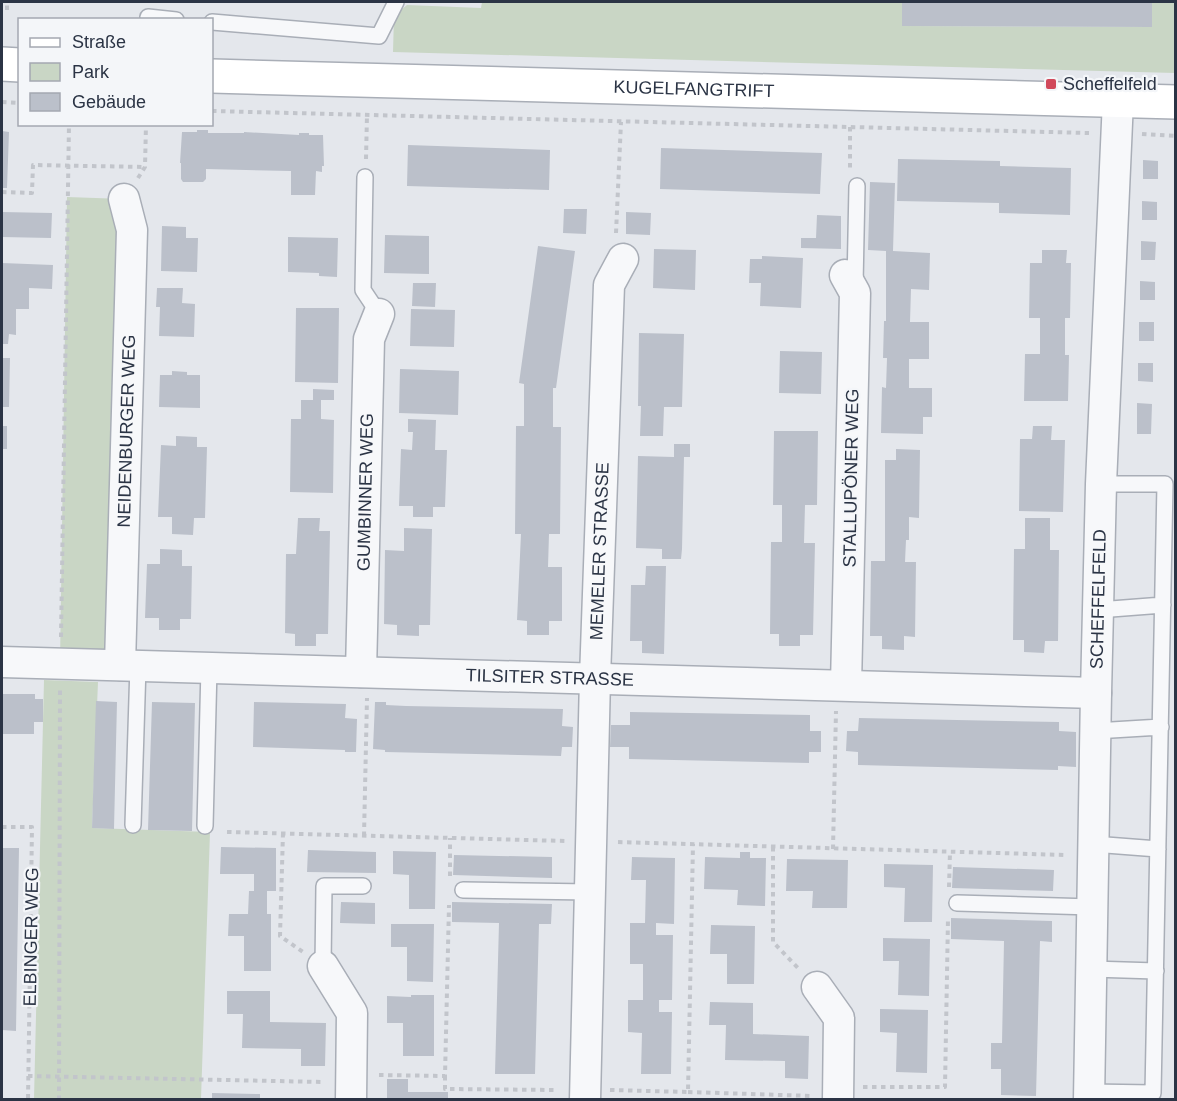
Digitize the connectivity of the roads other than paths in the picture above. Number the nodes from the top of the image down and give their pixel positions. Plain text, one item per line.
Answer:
1 (396, 2) edge
2 (148, 17) dead end
3 (157, 18) edge
4 (213, 22) edge
5 (2, 64) edge
6 (18, 65) edge
7 (213, 76) edge
8 (1118, 100) junction
9 (1176, 102) edge
10 (365, 177) road end
11 (857, 186) road end
12 (124, 199) road end
13 (623, 259) road end
14 (850, 284) joint
15 (379, 314) joint
16 (1101, 484) junction
17 (1163, 605) junction
18 (1098, 610) junction
19 (2, 662) edge
20 (129, 666) junction
21 (209, 668) junction
22 (364, 672) junction
23 (595, 678) junction
24 (841, 685) junction
25 (1096, 693) junction
26 (1161, 727) junction
27 (1095, 731) junction
28 (133, 825) dead end
29 (205, 826) dead end
30 (1158, 849) junction
31 (1093, 850) junction
32 (363, 886) dead end
33 (456, 888) road end
34 (590, 892) junction
35 (953, 907) road end
36 (1092, 907) junction
37 (323, 966) joint
38 (1092, 969) junction
39 (1156, 971) junction
40 (817, 987) road end
41 (351, 1086) edge
42 (838, 1094) edge
43 (585, 1095) edge
44 (1089, 1096) edge

1 - 4 lane
2 - 3 lane
5 - 6 street
7 - 8 street, KUGELFANGTRIFT
8 - 9 street, KUGELFANGTRIFT
8 - 16 street, SCHEFFELFELD
10 - 15 lane
11 - 14 lane
12 - 20 street, NEIDENBURGER WEG
13 - 23 street, MEMELER STRASSE
14 - 24 street, STALLUPÖNER WEG
15 - 22 street, GUMBINNER WEG
16 - 17 lane
16 - 18 street, SCHEFFELFELD
17 - 18 lane
17 - 26 lane
18 - 25 street, SCHEFFELFELD
19 - 20 street, TILSITER STRASSE
20 - 21 street, TILSITER STRASSE
20 - 28 lane
21 - 22 street, TILSITER STRASSE
21 - 29 lane
22 - 23 street, TILSITER STRASSE
23 - 24 street, TILSITER STRASSE
23 - 34 street, MEMELER STRASSE
24 - 25 street, TILSITER STRASSE
25 - 27 street, SCHEFFELFELD
26 - 27 lane
26 - 30 lane
27 - 31 street, SCHEFFELFELD
30 - 31 lane
30 - 39 lane
31 - 36 street, SCHEFFELFELD
32 - 37 lane
33 - 34 lane
34 - 43 street, MEMELER STRASSE
35 - 36 lane
36 - 38 street, SCHEFFELFELD
37 - 41 street
38 - 39 lane
38 - 44 street, SCHEFFELFELD
39 - 44 lane
40 - 42 street

